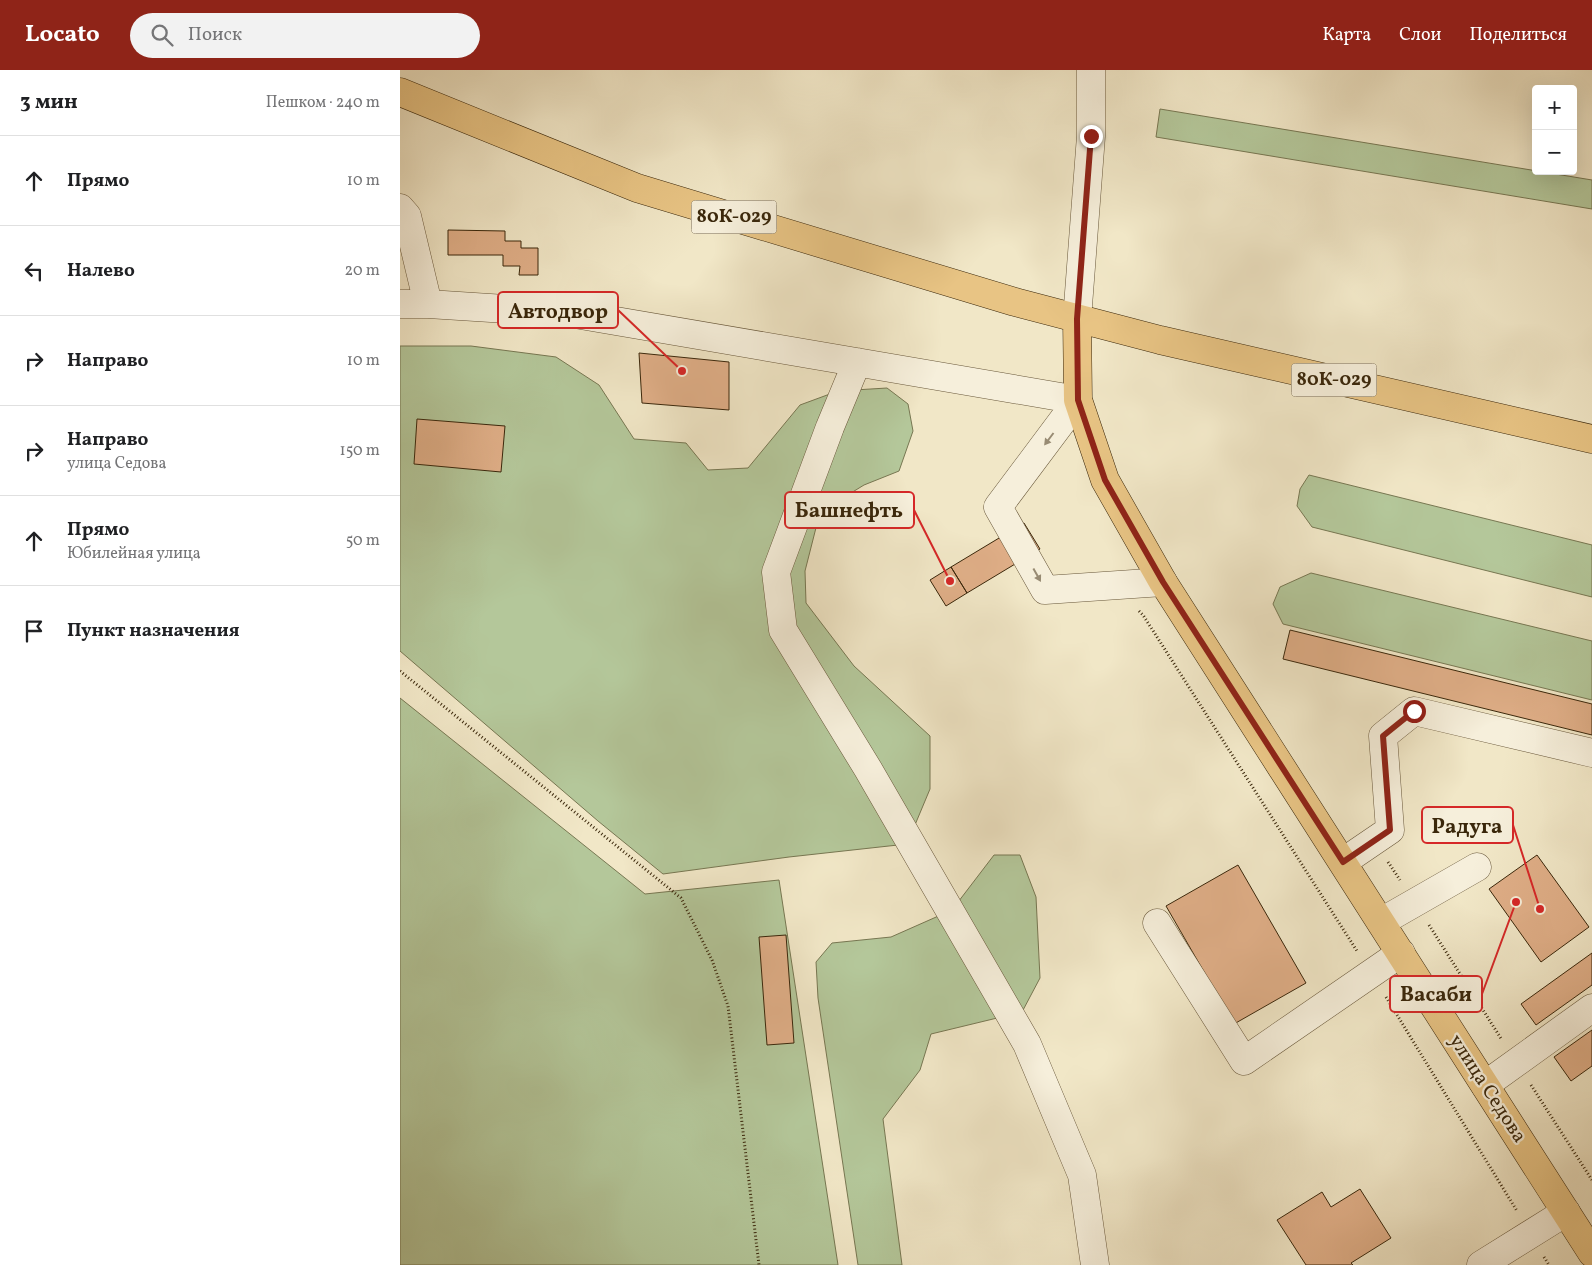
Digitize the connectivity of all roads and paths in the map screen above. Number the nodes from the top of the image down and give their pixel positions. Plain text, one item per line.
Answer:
1 (1091, 70) edge
2 (400, 92) edge
3 (400, 208) edge
4 (400, 304) edge
5 (428, 304) junction
6 (1077, 319) junction
7 (857, 362) junction
8 (1078, 400) junction
9 (1592, 439) edge
10 (1163, 582) junction
11 (1112, 585) junction
12 (400, 671) edge
13 (1592, 754) edge
14 (1374, 841) junction
15 (1343, 862) junction
16 (1478, 867) dead end
17 (1414, 903) junction
18 (1381, 922) junction
19 (1158, 923) dead end
20 (1401, 953) junction
21 (1371, 973) junction
22 (1592, 1008) edge
23 (1517, 1063) junction
24 (1485, 1085) junction
25 (1592, 1180) edge
26 (1566, 1212) junction
27 (1530, 1234) junction
28 (1592, 1253) edge
29 (759, 1265) edge
30 (1095, 1265) edge
31 (1481, 1265) edge
32 (1549, 1265) edge

1 - 6 street
2 - 6 main road, 80К-029
3 - 5 street
4 - 5 street
5 - 7 street
6 - 8 main road, улица Седова
6 - 9 main road, 80К-029
7 - 8 street
7 - 30 street
8 - 10 main road, улица Седова
8 -> 11 street
10 - 11 street
10 - 15 main road, улица Седова
11 - 21 path
12 - 29 path
13 - 14 street
14 - 15 street
14 - 17 path
15 - 18 main road, улица Седова
16 - 17 street
17 - 18 street
17 - 23 path
18 - 20 main road, улица Седова
19 - 21 street
20 - 21 street
20 - 24 main road, улица Седова
21 - 27 path
22 - 23 street
23 - 24 street
23 - 25 path
24 - 26 main road, улица Седова
26 - 27 street
26 - 28 main road, улица Седова
27 - 31 street
27 - 32 path

